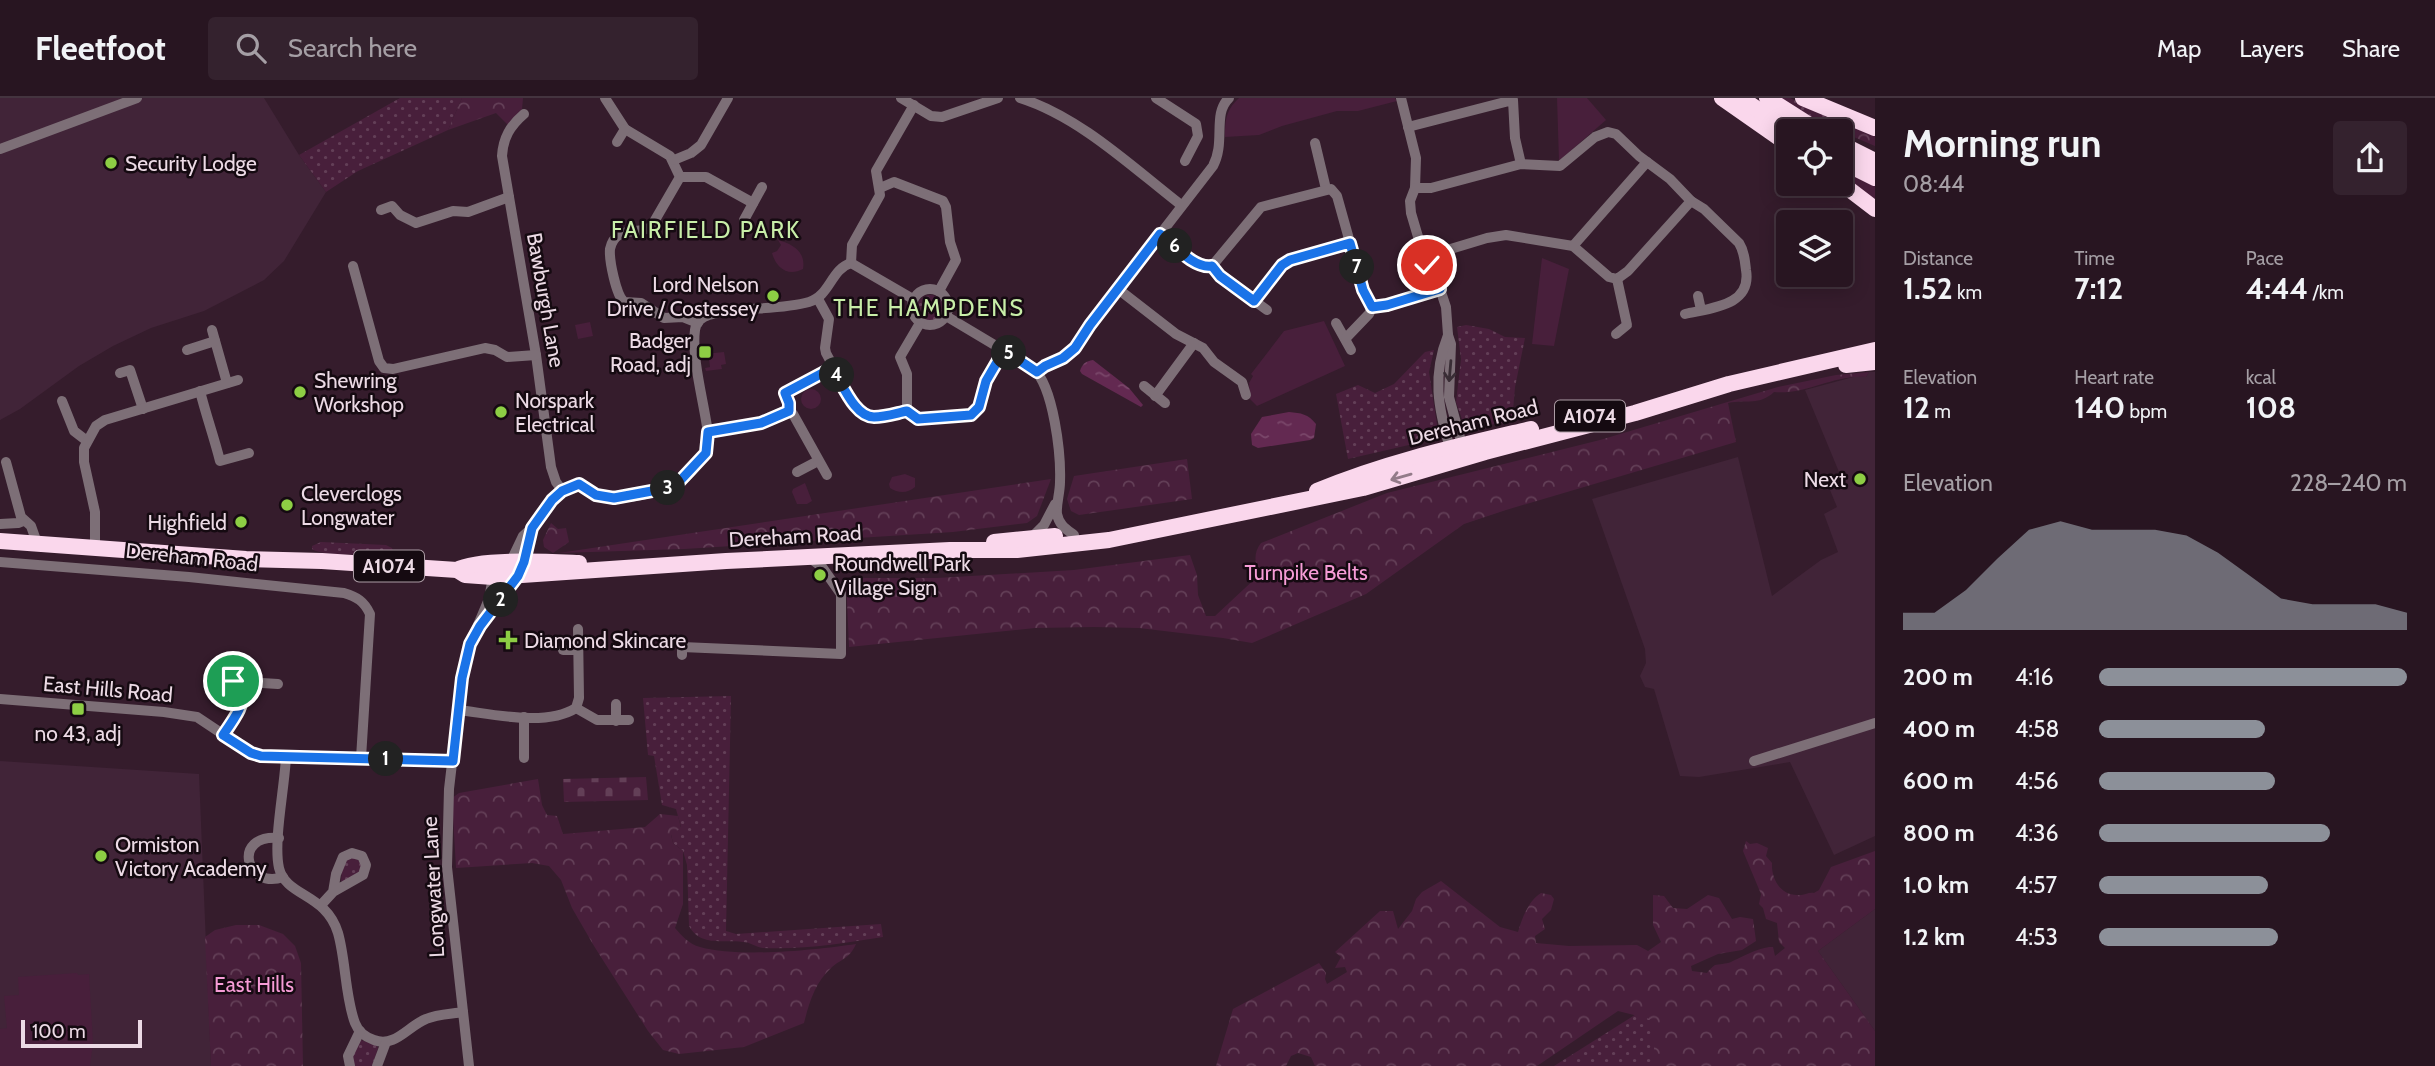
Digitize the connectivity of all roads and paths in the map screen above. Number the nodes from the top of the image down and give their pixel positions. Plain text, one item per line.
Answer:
1 (137, 98) edge
2 (605, 98) edge
3 (728, 98) edge
4 (901, 98) edge
5 (998, 98) edge
6 (1020, 98) edge
7 (1052, 98) edge
8 (1156, 98) edge
9 (1229, 98) edge
10 (1401, 98) edge
11 (1722, 98) edge
12 (1741, 98) edge
13 (1767, 98) edge
14 (1803, 98) edge
15 (1512, 99) edge
16 (914, 105) junction
17 (1045, 110) junction
18 (524, 114) dead end
19 (947, 116) junction
20 (1800, 119) edge
21 (1776, 122) edge
22 (1408, 127) junction
23 (951, 128) dead end
24 (1875, 128) edge
25 (625, 129) junction
26 (1776, 136) edge
27 (617, 142) dead end
28 (1315, 143) dead end
29 (0, 149) edge
30 (1853, 150) edge
31 (1320, 158) junction
32 (674, 160) junction
33 (1185, 161) dead end
34 (1307, 162) dead end
35 (1647, 162) junction
36 (1875, 162) edge
37 (1521, 164) junction
38 (1853, 167) edge
39 (680, 177) junction
40 (1875, 178) edge
41 (762, 187) dead end
42 (880, 188) junction
43 (1415, 188) junction
44 (1326, 189) junction
45 (1853, 192) edge
46 (509, 197) junction
47 (1691, 201) junction
48 (753, 203) junction
49 (1181, 205) junction
50 (1875, 209) edge
51 (381, 210) dead end
52 (744, 219) dead end
53 (1160, 234) junction
54 (1350, 243) junction
55 (1573, 246) junction
56 (1424, 257) junction
57 (850, 263) junction
58 (1212, 266) junction
59 (360, 272) dead end
60 (1617, 279) junction
61 (1118, 289) junction
62 (1440, 289) junction
63 (939, 291) junction
64 (1698, 296) dead end
65 (818, 299) junction
66 (913, 299) junction
67 (1254, 301) junction
68 (1372, 307) junction
69 (1267, 310) dead end
70 (1701, 310) junction
71 (1685, 314) dead end
72 (946, 316) junction
73 (698, 323) junction
74 (920, 323) junction
75 (1336, 323) dead end
76 (1639, 323) dead end
77 (1627, 325) junction
78 (1616, 334) dead end
79 (1346, 338) junction
80 (1194, 343) junction
81 (187, 350) dead end
82 (1004, 350) junction
83 (1352, 350) dead end
84 (1875, 350) edge
85 (536, 355) junction
86 (1875, 362) edge
87 (1807, 364) junction
88 (832, 368) junction
89 (130, 370) dead end
90 (1037, 372) junction
91 (1250, 372) dead end
92 (1242, 382) junction
93 (1144, 386) dead end
94 (200, 391) junction
95 (1246, 395) dead end
96 (1155, 396) junction
97 (62, 401) dead end
98 (1165, 403) dead end
99 (155, 405) junction
100 (143, 409) junction
101 (789, 411) junction
102 (907, 411) junction
103 (159, 417) dead end
104 (708, 432) junction
105 (87, 441) junction
106 (1457, 451) junction
107 (249, 453) dead end
108 (818, 461) junction
109 (6, 462) dead end
110 (797, 472) dead end
111 (827, 475) dead end
112 (562, 491) junction
113 (1057, 500) junction
114 (23, 521) junction
115 (0, 524) edge
116 (1152, 530) junction
117 (1074, 535) junction
118 (1031, 538) junction
119 (0, 541) edge
120 (37, 543) junction
121 (95, 547) junction
122 (950, 550) junction
123 (844, 555) junction
124 (810, 558) junction
125 (0, 562) edge
126 (517, 567) junction
127 (457, 570) junction
128 (493, 577) junction
129 (827, 577) junction
130 (480, 626) junction
131 (578, 629) dead end
132 (682, 647) dead end
133 (563, 650) dead end
134 (577, 650) junction
135 (235, 663) dead end
136 (246, 682) junction
137 (278, 684) dead end
138 (0, 699) edge
139 (616, 704) dead end
140 (576, 708) junction
141 (459, 710) junction
142 (524, 717) junction
143 (629, 720) dead end
144 (616, 721) junction
145 (1875, 723) edge
146 (223, 735) junction
147 (286, 756) junction
148 (360, 758) junction
149 (524, 758) dead end
150 (453, 761) junction
151 (1754, 761) dead end
152 (279, 838) junction
153 (283, 877) junction
154 (332, 892) dead end
155 (321, 905) junction
156 (463, 1012) junction
157 (360, 1031) junction
158 (386, 1042) junction
159 (350, 1066) edge
160 (377, 1066) edge
161 (469, 1066) edge

1 - 29 street
2 - 25 street
3 - 32 street
4 - 16 street
5 - 19 street
6 - 17 street
7 - 17 street
8 - 33 street
9 - 49 street
10 - 22 street
11 - 26 highway
12 - 21 highway
13 - 20 highway
14 - 24 highway
15 - 22 street
15 - 37 street
16 - 19 street
16 - 42 street
17 - 49 street
18 - 46 street, Bawburgh Lane
19 - 23 street
22 - 43 street
25 - 27 street
25 - 32 street
28 - 31 street
30 - 36 highway
31 - 34 street
31 - 44 street
32 - 39 street
35 - 37 street
35 - 47 street
35 - 55 street
37 - 43 street
38 - 40 highway
39 - 48 street
39 - 73 street
41 - 48 street
42 - 57 street
42 - 63 street
43 - 56 street
44 - 54 street
44 - 58 street
45 - 50 highway
46 - 51 street
46 - 85 street, Bawburgh Lane
47 - 60 street
47 - 70 street
48 - 52 street
49 - 53 street
53 - 58 street
53 - 61 street
54 - 67 street
54 - 68 street
55 - 56 street
55 - 60 street
56 - 62 street
57 - 65 street
57 - 66 street
58 - 67 street
59 - 85 street
60 - 77 street
61 - 80 street
61 - 90 street
62 - 68 street
62 - 106 street
63 - 66 street
63 - 72 street
64 - 70 street
65 - 73 street
65 - 88 street
66 - 74 street
67 - 69 street
68 - 79 street
70 - 71 street
72 - 74 street
72 - 82 street
73 - 104 street
74 - 102 street
75 - 79 street
76 - 77 street
77 - 78 street
79 - 83 street
80 - 92 street
80 - 96 street
81 - 94 street
82 - 90 street
82 - 102 street
84 - 87 highway, Dereham Road / A1074
85 - 112 street, Bawburgh Lane
86 - 87 highway
87 - 106 highway, Dereham Road / A1074
88 - 101 street
88 - 102 street
89 - 100 street
90 - 113 street
91 - 92 street
92 - 95 street
93 - 96 street
94 - 99 street
94 - 107 street
96 - 98 street
97 - 105 street
99 - 100 street
99 - 103 street
100 - 105 street
101 - 104 street
101 - 108 street
104 - 112 street
105 - 121 street
106 - 116 highway, Dereham Road / A1074
108 - 110 street
108 - 111 street
109 - 114 street
112 - 126 street
113 - 117 street
113 - 118 street
114 - 115 street
114 - 120 street
116 - 117 highway, Dereham Road / A1074
116 - 122 highway, Dereham Road / A1074
117 - 118 highway, Dereham Road / A1074
118 - 122 highway, Dereham Road / A1074
119 - 120 highway, Dereham Road / A1074
120 - 121 highway, Dereham Road / A1074
121 - 127 highway, Dereham Road / A1074
122 - 123 highway, Dereham Road / A1074
123 - 124 highway, Dereham Road / A1074
123 - 129 street
124 - 126 highway, Dereham Road / A1074
124 - 129 street
125 - 148 street, Dereham Road
126 - 127 highway, Dereham Road / A1074
126 - 128 highway, Dereham Road / A1074
126 - 130 street, Longwater Lane
127 - 128 highway, Dereham Road / A1074
128 - 130 street, Longwater Lane
129 - 132 street
130 - 141 street, Longwater Lane
131 - 134 street
133 - 134 street
134 - 140 street
135 - 136 street
136 - 137 street
136 - 146 street
138 - 146 street, East Hills Road
139 - 144 street
140 - 142 street
140 - 144 street
141 - 142 street
141 - 150 street, Longwater Lane
142 - 149 street
143 - 144 street
145 - 151 street
146 - 147 street, East Hills Road
147 - 148 street, East Hills Road
147 - 152 street
148 - 150 street, East Hills Road
150 - 156 street, Longwater Lane
152 - 153 street
152 - 153 street
153 - 155 street
154 - 155 street
155 - 157 street
156 - 158 street
156 - 161 street, Longwater Lane
157 - 158 street
157 - 159 street
158 - 160 street

